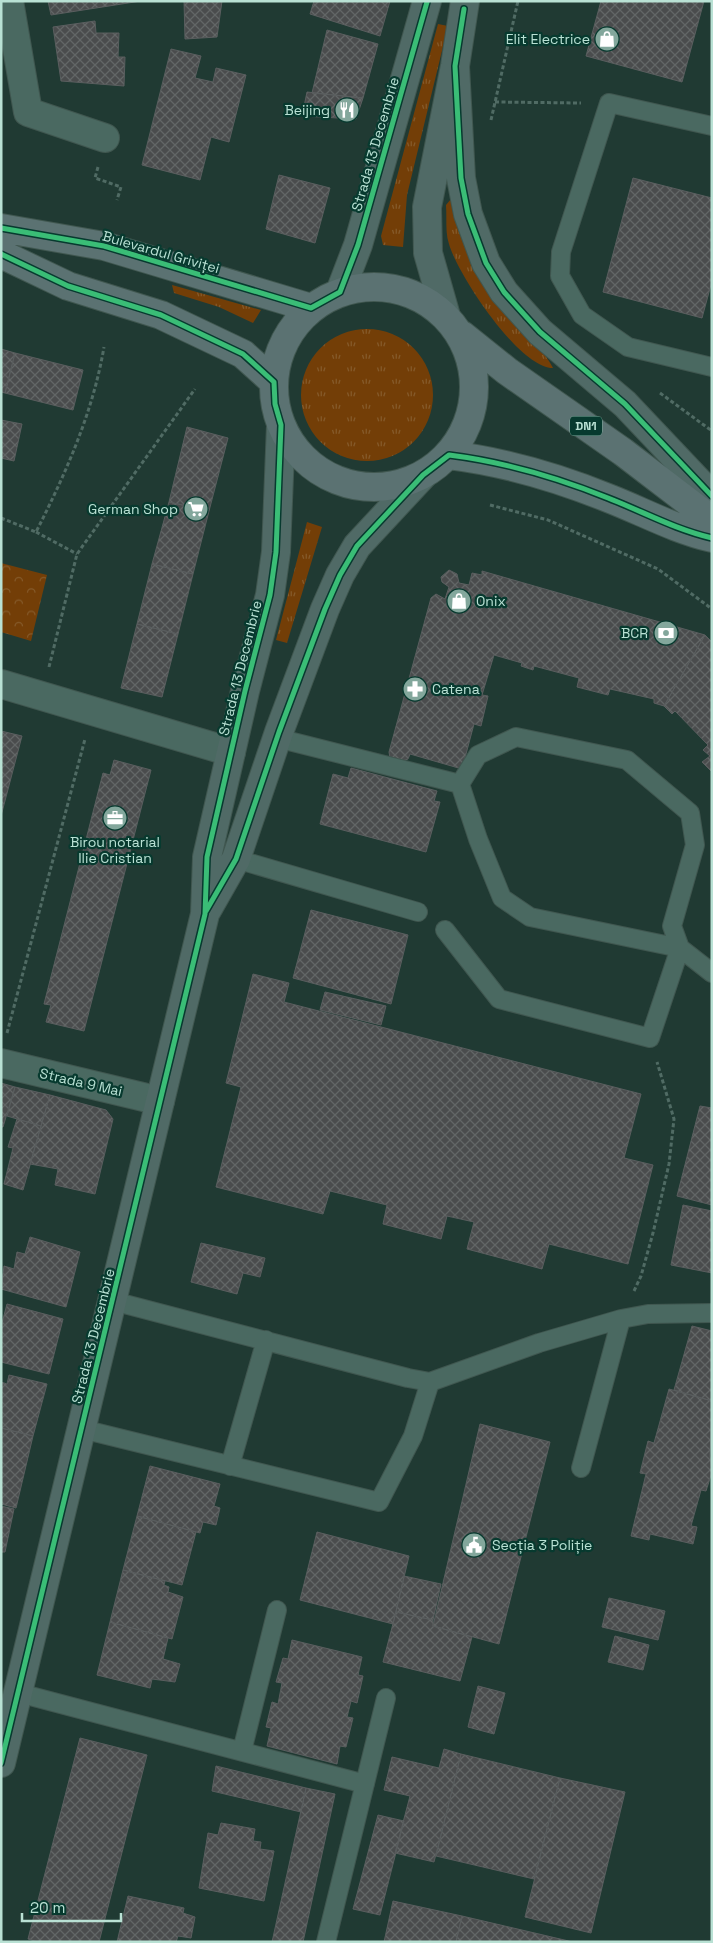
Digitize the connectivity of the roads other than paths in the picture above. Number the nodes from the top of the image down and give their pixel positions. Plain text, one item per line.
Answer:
1 (427, 1) edge
2 (465, 1) edge
3 (7, 7) edge
4 (456, 66) junction
5 (712, 126) edge
6 (105, 138) road end
7 (1, 228) edge
8 (1, 254) edge
9 (340, 292) junction
10 (311, 308) junction
11 (453, 324) junction
12 (712, 367) edge
13 (274, 382) junction
14 (281, 425) junction
15 (449, 455) junction
16 (423, 475) junction
17 (712, 496) edge
18 (712, 520) edge
19 (712, 538) edge
20 (1, 684) edge
21 (277, 738) junction
22 (231, 752) junction
23 (460, 784) junction
24 (236, 859) junction
25 (418, 912) dead end
26 (205, 914) junction
27 (445, 930) dead end
28 (680, 948) junction
29 (712, 973) edge
30 (1, 1063) edge
31 (160, 1101) junction
32 (113, 1302) junction
33 (712, 1313) edge
34 (621, 1319) junction
35 (266, 1340) junction
36 (430, 1382) junction
37 (82, 1429) junction
38 (230, 1466) junction
39 (581, 1468) dead end
40 (277, 1610) dead end
41 (19, 1693) junction
42 (386, 1698) dead end
43 (242, 1751) junction
44 (1, 1763) edge
45 (365, 1784) junction
46 (326, 1942) edge

1 - 9 main road, Strada 13 Decembrie
2 - 4 main road
3 - 6 street
4 - 11 main road
4 - 17 main road
5 - 12 lane
7 - 10 main road, Bulevardul Griviței
8 - 13 main road
9 - 10 main road, DN1
9 - 11 main road, DN1
10 - 13 main road, DN1
11 - 15 main road, DN1
11 - 18 main road, DN1
13 - 14 main road, DN1
14 - 16 main road, DN1
14 - 22 main road, Strada 13 Decembrie
15 - 16 main road, DN1
15 - 19 main road
16 - 21 main road, Strada 13 Decembrie
20 - 22 street
21 - 23 lane
21 - 24 main road, Strada 13 Decembrie
22 - 26 main road, Strada 13 Decembrie
23 - 28 lane
23 - 28 lane
24 - 25 lane
24 - 26 main road, Strada 13 Decembrie
26 - 31 main road, Strada 13 Decembrie
27 - 28 lane
28 - 29 lane
30 - 31 street, Strada 9 Mai
31 - 32 main road, Strada 13 Decembrie
32 - 35 lane
32 - 37 main road, Strada 13 Decembrie
33 - 34 lane
34 - 36 lane
34 - 39 lane
35 - 36 lane
35 - 38 lane
36 - 38 lane
37 - 38 lane
37 - 41 main road, Strada 13 Decembrie
40 - 43 lane
41 - 43 lane
41 - 44 main road, Strada 13 Decembrie
42 - 45 lane
43 - 45 lane
45 - 46 lane

